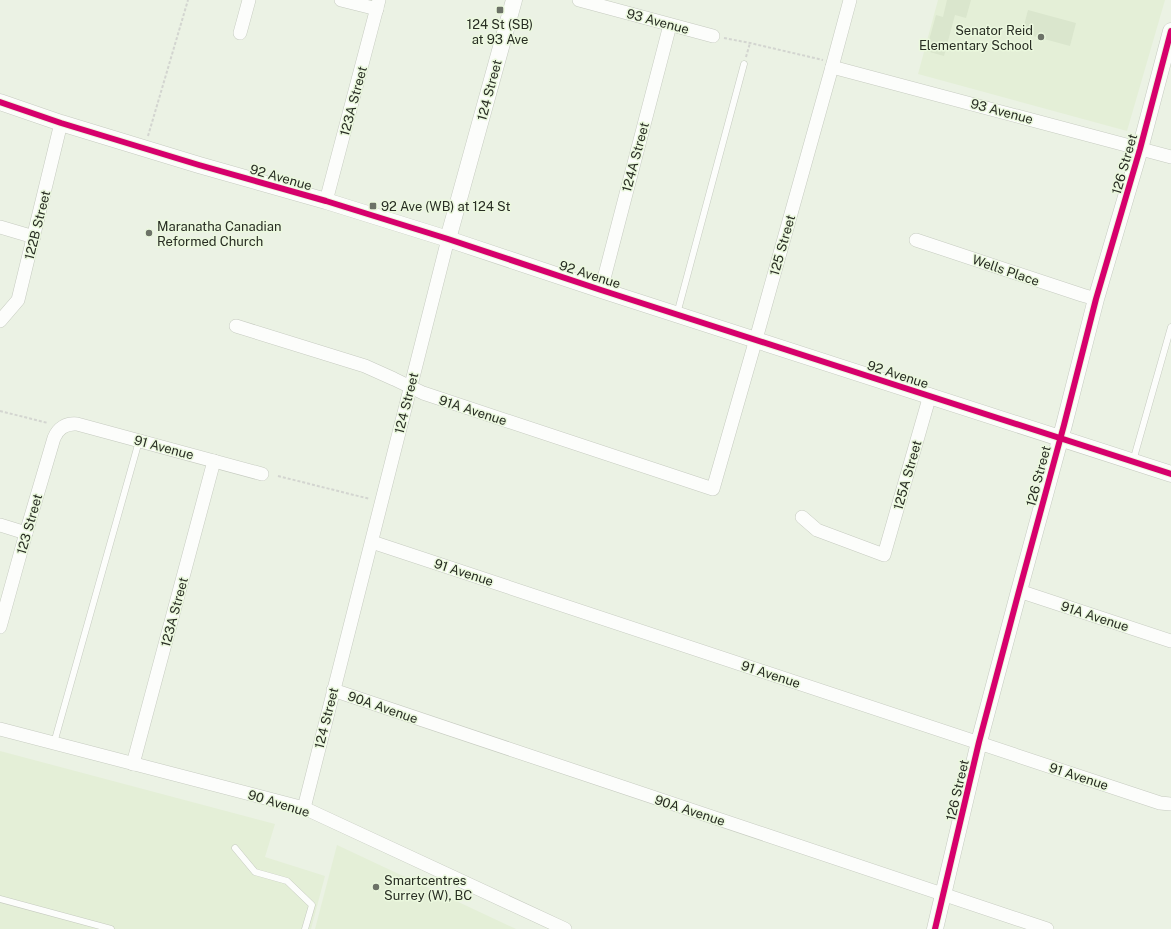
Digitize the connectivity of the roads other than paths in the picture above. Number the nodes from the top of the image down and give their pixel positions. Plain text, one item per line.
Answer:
1 (249, 0) edge
2 (341, 0) edge
3 (514, 0) edge
4 (579, 0) edge
5 (850, 0) edge
6 (378, 5) edge
7 (670, 25) junction
8 (1171, 31) edge
9 (240, 33) dead end
10 (719, 37) road end
11 (744, 64) road end
12 (829, 64) junction
13 (0, 102) edge
14 (61, 123) junction
15 (1140, 149) junction
16 (1171, 157) edge
17 (326, 201) junction
18 (0, 227) edge
19 (34, 237) junction
20 (448, 239) junction
21 (916, 240) dead end
22 (601, 290) junction
23 (1096, 299) junction
24 (676, 314) junction
25 (0, 321) edge
26 (236, 326) dead end
27 (1171, 327) edge
28 (756, 340) junction
29 (410, 386) junction
30 (930, 396) junction
31 (65, 425) joint
32 (1060, 437) junction
33 (139, 441) junction
34 (214, 461) junction
35 (1133, 461) junction
36 (262, 474) dead end
37 (1171, 474) edge
38 (713, 489) joint
39 (802, 517) dead end
40 (0, 525) edge
41 (26, 533) junction
42 (372, 542) junction
43 (1018, 591) junction
44 (0, 627) edge
45 (1171, 641) edge
46 (333, 690) junction
47 (0, 729) edge
48 (979, 742) junction
49 (54, 744) junction
50 (133, 764) junction
51 (1171, 804) edge
52 (304, 808) junction
53 (235, 848) dead end
54 (944, 894) junction
55 (0, 899) edge
56 (111, 929) edge
57 (305, 929) edge
58 (565, 929) edge
59 (935, 929) edge
60 (1047, 929) edge

1 - 9 street
2 - 6 street
3 - 20 street, 124 Street
4 - 7 street, 93 Avenue
5 - 12 street, 125 Street
6 - 17 street, 123A Street
7 - 10 street, 93 Avenue
7 - 22 street, 124A Street
8 - 15 street, 126 Street
11 - 24 lane
12 - 15 street, 93 Avenue
12 - 28 street, 125 Street
13 - 14 street, 92 Avenue
14 - 17 street, 92 Avenue
14 - 19 street, 122B Street
15 - 16 street, 93 Avenue
15 - 23 street, 126 Street
17 - 20 street, 92 Avenue
18 - 19 street
19 - 25 street, 122B Street
20 - 22 street, 92 Avenue
20 - 29 street, 124 Street
21 - 23 street, Wells Place
22 - 24 street, 92 Avenue
23 - 32 street, 126 Street
24 - 28 street, 92 Avenue
26 - 29 street, 91A Avenue
27 - 35 lane
28 - 30 street, 92 Avenue
28 - 38 street, 125 Street
29 - 38 street, 91A Avenue
29 - 42 street, 124 Street
30 - 32 street, 92 Avenue
30 - 39 street, 125A Street
31 - 33 street, 91 Avenue
31 - 41 street, 123 Street
32 - 35 street, 92 Avenue
32 - 43 street, 126 Street
33 - 34 street, 91 Avenue
33 - 49 lane
34 - 36 street, 91 Avenue
34 - 50 street, 123A Street
35 - 37 street, 92 Avenue
40 - 41 street
41 - 44 street, 123 Street
42 - 46 street, 124 Street
42 - 48 street, 91 Avenue
43 - 45 street, 91A Avenue
43 - 48 street, 126 Street
46 - 52 street, 124 Street
46 - 54 street, 90A Avenue
47 - 49 street, 90 Avenue
48 - 51 street, 91 Avenue
48 - 54 street, 126 Street
49 - 50 street, 90 Avenue
50 - 52 street, 90 Avenue
52 - 58 street, 90 Avenue
53 - 57 lane
54 - 59 street, 126 Street
54 - 60 street, 90A Avenue
55 - 56 lane

